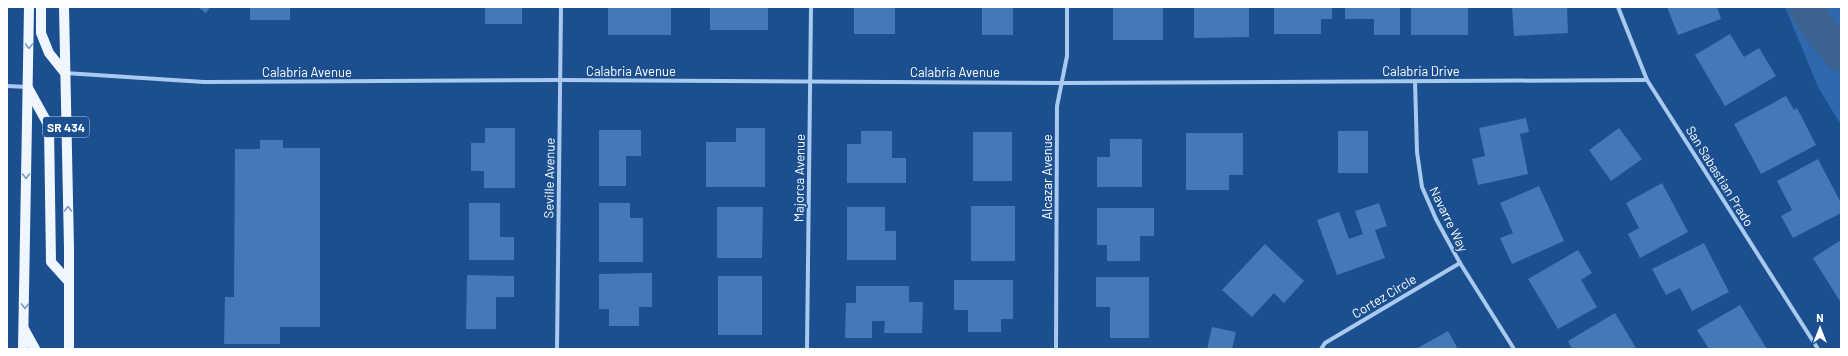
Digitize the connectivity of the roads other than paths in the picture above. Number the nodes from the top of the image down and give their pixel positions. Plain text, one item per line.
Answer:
1 (29, 7) edge
2 (41, 7) edge
3 (64, 7) edge
4 (561, 7) edge
5 (811, 7) edge
6 (1067, 7) edge
7 (1618, 7) edge
8 (66, 74) junction
9 (560, 80) junction
10 (1647, 80) junction
11 (810, 81) junction
12 (1415, 81) junction
13 (1196, 82) joint
14 (1063, 83) junction
15 (7, 86) edge
16 (28, 87) junction
17 (1460, 263) junction
18 (69, 282) junction
19 (24, 329) junction
20 (24, 349) edge
21 (35, 349) edge
22 (69, 349) edge
23 (557, 349) edge
24 (807, 349) edge
25 (1056, 349) edge
26 (1321, 349) edge
27 (1514, 349) edge
28 (1818, 349) edge

1 -> 16 main road, SR 434
2 - 8 main road
3 - 8 main road, SR 434
4 - 9 street, Seville Avenue
5 - 11 street, Majorca Avenue
6 - 14 street, Alcazar Avenue
7 - 10 street, San Sabastian Prado
8 - 9 street, Calabria Avenue
18 -> 8 main road, SR 434
9 - 11 street, Calabria Avenue
9 - 23 street, Seville Avenue
10 - 12 street, Calabria Drive
10 - 28 street, San Sabastian Prado
11 - 14 street, Calabria Avenue
11 - 24 street, Majorca Avenue
12 - 13 street, Calabria Drive
12 - 17 street, Navarre Way
13 - 14 street, Calabria Avenue
14 - 25 street, Alcazar Avenue
15 - 16 street
16 - 18 main road
16 -> 19 main road, SR 434
17 - 26 street, Cortez Circle
17 - 27 street, Navarre Way
18 - 22 main road, SR 434
19 - 20 main road, SR 434
19 - 21 main road

